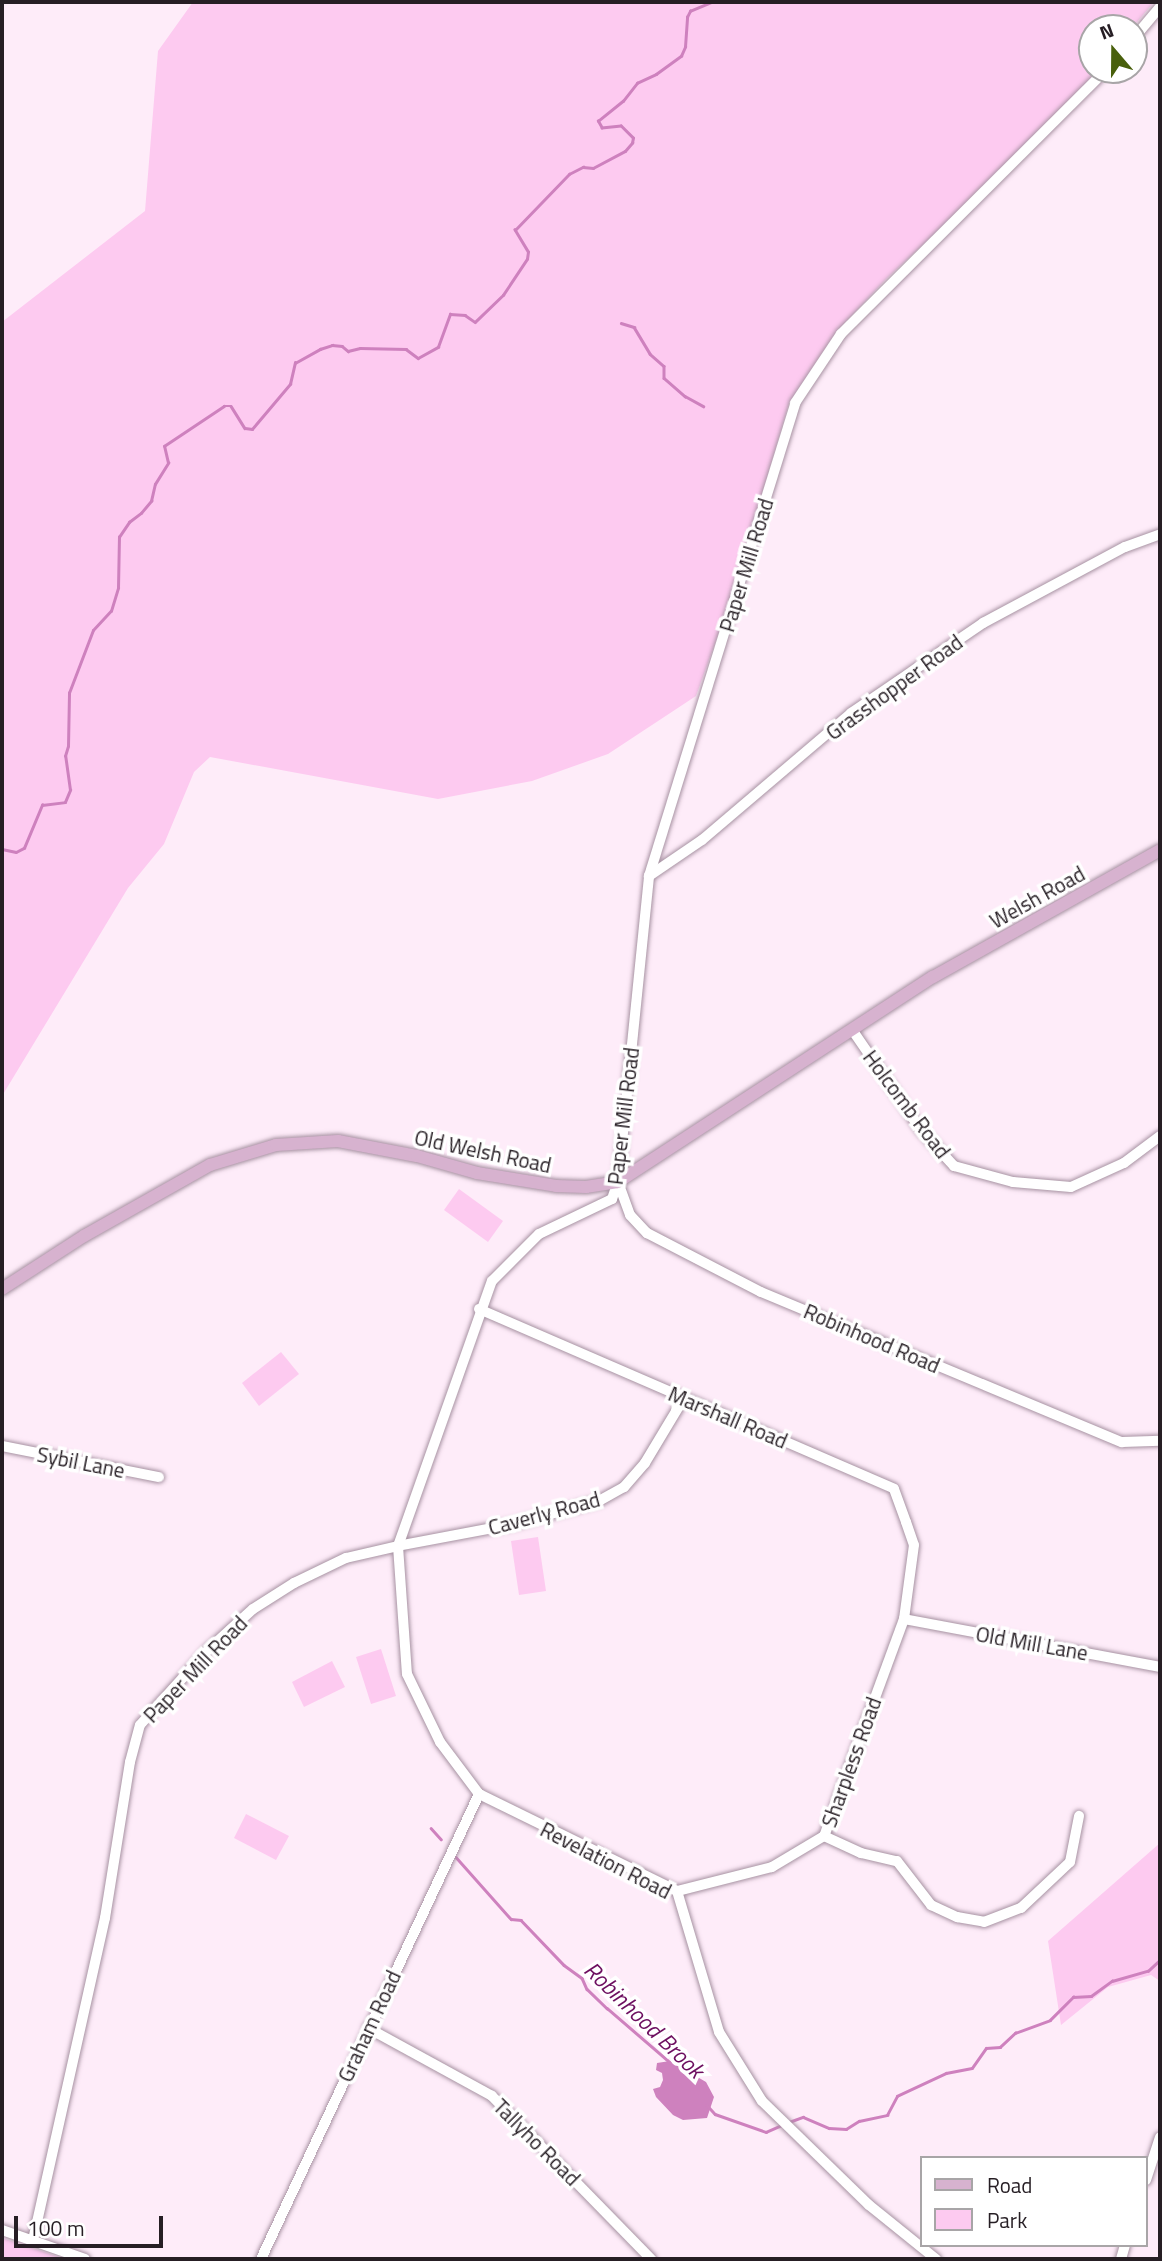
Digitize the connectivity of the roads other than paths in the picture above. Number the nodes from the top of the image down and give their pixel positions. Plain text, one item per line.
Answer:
1 (1160, 7) edge
2 (1148, 21) edge
3 (1092, 84) edge
4 (1160, 534) edge
5 (1160, 850) edge
6 (649, 876) junction
7 (933, 977) joint
8 (852, 1031) junction
9 (1160, 1136) edge
10 (618, 1182) junction
11 (2, 1289) edge
12 (480, 1309) junction
13 (684, 1398) junction
14 (1160, 1441) edge
15 (2, 1446) edge
16 (159, 1477) dead end
17 (398, 1546) junction
18 (912, 1576) joint
19 (904, 1619) junction
20 (1160, 1667) edge
21 (479, 1794) junction
22 (1079, 1816) dead end
23 (824, 1836) junction
24 (677, 1891) junction
25 (368, 2028) junction
26 (1160, 2137) edge
27 (1148, 2174) edge
28 (2, 2230) edge
29 (33, 2241) junction
30 (920, 2246) edge
31 (921, 2247) edge
32 (85, 2259) edge
33 (261, 2259) edge
34 (651, 2259) edge
35 (936, 2259) edge

1 - 2 street
3 - 6 street, Paper Mill Road
4 - 6 street, Grasshopper Road
5 - 7 main road, Welsh Road
6 - 10 street, Paper Mill Road
7 - 8 main road, Old Welsh Road
8 - 9 street, Holcomb Road
8 - 10 main road, Old Welsh Road
10 - 11 main road, Old Welsh Road
10 - 12 street, Paper Mill Road
10 - 14 street, Robinhood Road
12 - 13 street, Marshall Road
12 - 17 street, Paper Mill Road
13 - 17 street, Caverly Road
13 - 18 street, Marshall Road
15 - 16 street, Sybil Lane
17 - 21 street, Revelation Road
17 - 29 street, Paper Mill Road
18 - 19 street, Sharpless Road
19 - 20 street, Old Mill Lane
19 - 23 street, Sharpless Road
21 - 24 street, Revelation Road
21 - 25 street, Graham Road
22 - 23 street
23 - 24 street, Sharpless Road
24 - 30 street, Revelation Road
25 - 33 street, Graham Road
25 - 34 street, Tallyho Road
26 - 27 street
28 - 29 street
29 - 32 street
31 - 35 street, Revelation Road

